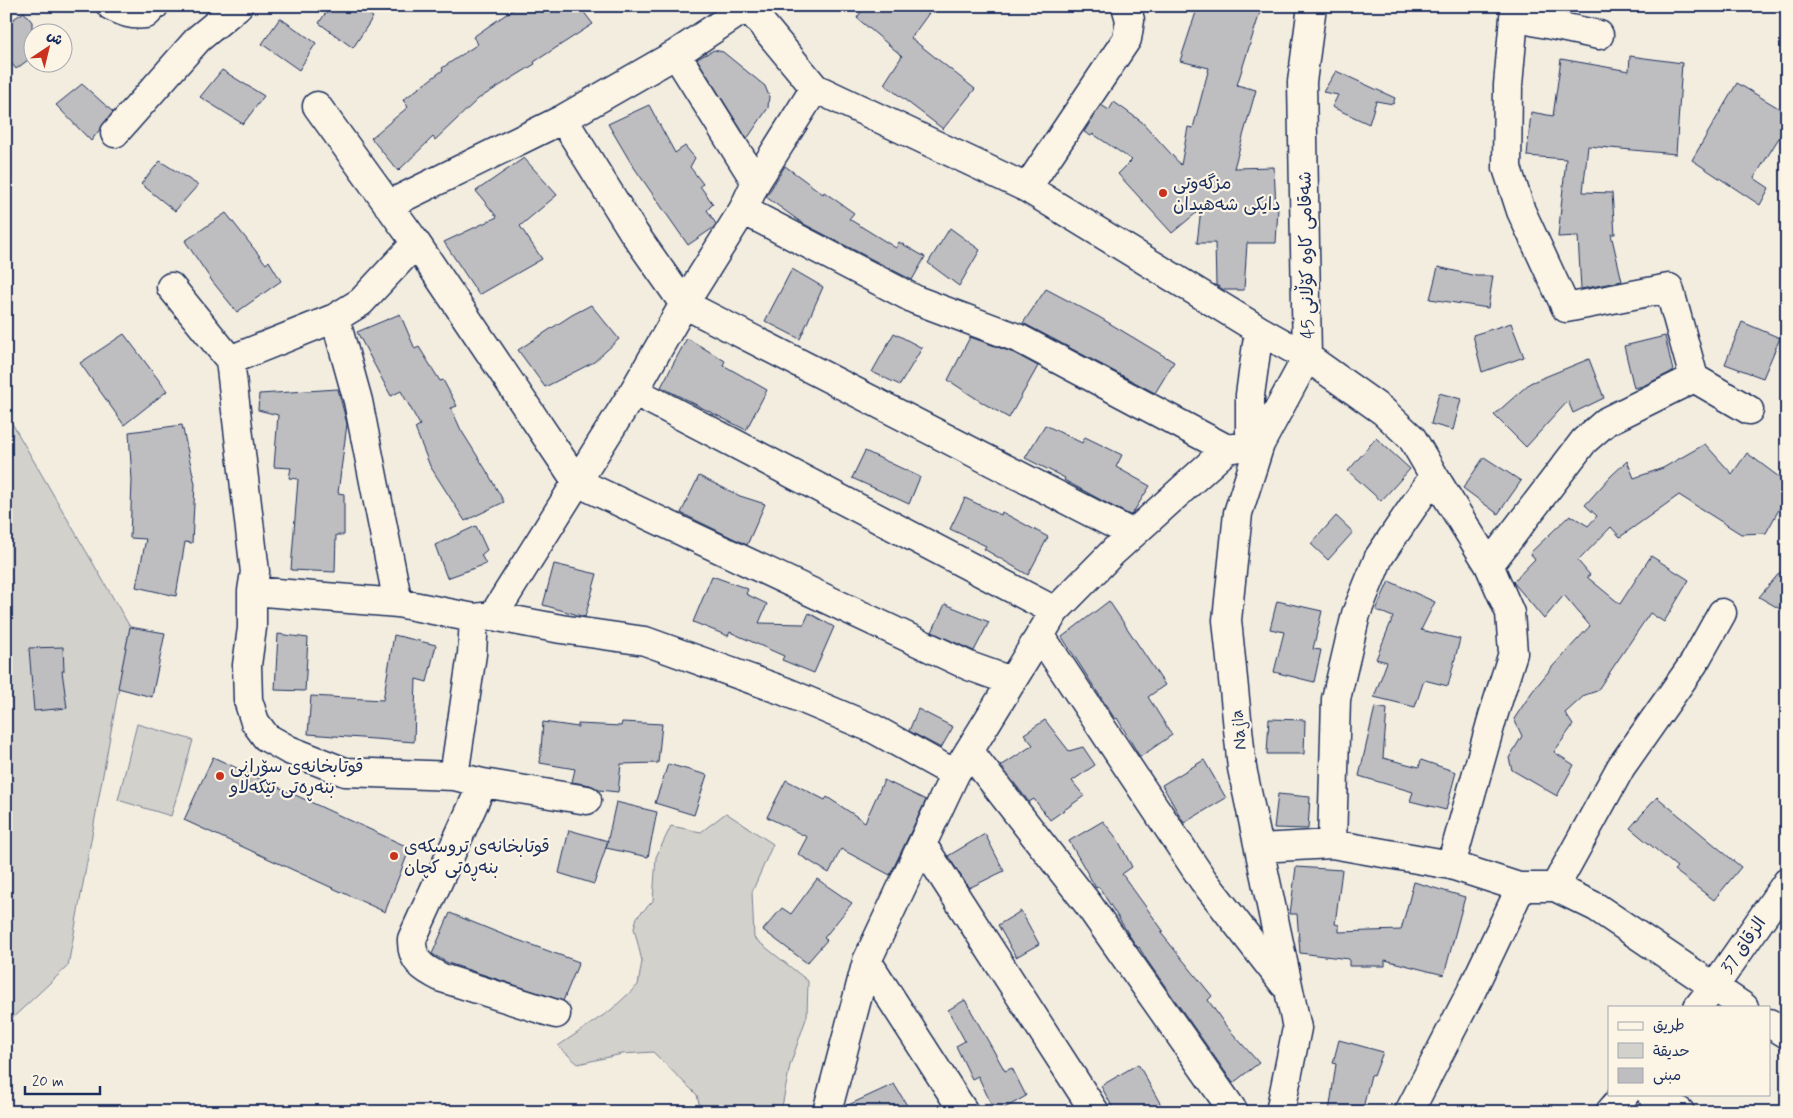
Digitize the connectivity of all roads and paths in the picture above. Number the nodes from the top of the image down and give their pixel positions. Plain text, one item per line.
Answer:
1 (111, 6) edge
2 (154, 6) edge
3 (238, 6) edge
4 (748, 6) edge
5 (1126, 6) edge
6 (1312, 6) edge
7 (1514, 11) edge
8 (1599, 36) dead end
9 (676, 54) junction
10 (815, 88) junction
11 (317, 106) dead end
12 (563, 119) junction
13 (115, 133) dead end
14 (756, 182) junction
15 (1027, 188) junction
16 (388, 205) junction
17 (743, 210) junction
18 (416, 243) junction
19 (171, 288) dead end
20 (684, 304) junction
21 (335, 318) junction
22 (1259, 330) junction
23 (1307, 357) junction
24 (230, 360) junction
25 (1694, 378) junction
26 (634, 391) junction
27 (1750, 410) dead end
28 (1260, 444) junction
29 (1227, 449) junction
30 (1434, 476) junction
31 (576, 482) junction
32 (1133, 534) junction
33 (1489, 565) junction
34 (252, 591) junction
35 (398, 603) junction
36 (1055, 611) junction
37 (1722, 613) dead end
38 (484, 617) junction
39 (1040, 635) junction
40 (1012, 681) junction
41 (962, 762) junction
42 (454, 776) junction
43 (483, 784) junction
44 (587, 800) dead end
45 (922, 844) junction
46 (1332, 844) junction
47 (1258, 848) junction
48 (1451, 865) junction
49 (1521, 887) junction
50 (1555, 887) junction
51 (1785, 889) edge
52 (867, 961) junction
53 (1289, 991) junction
54 (1706, 997) edge
55 (1740, 1006) edge
56 (556, 1014) dead end
57 (1770, 1024) edge
58 (1787, 1034) edge
59 (1623, 1096) edge
60 (1653, 1096) edge
61 (834, 1104) edge
62 (964, 1112) edge
63 (1095, 1112) edge
64 (1234, 1112) edge
65 (1280, 1112) edge
66 (1409, 1112) edge
67 (1610, 1112) edge
68 (1680, 1112) edge

1 - 2 street
3 - 13 street
4 - 9 street
4 - 10 street
5 - 15 street
6 - 23 street, شەقامی کاوە کۆڵانی 45
7 - 8 street
7 - 25 street
9 - 12 street
9 - 14 street
10 - 14 street
10 - 15 street, شەقامی کاوە کۆڵانی 45
11 - 16 street
12 - 16 street
12 - 20 street
14 - 17 street
15 - 22 street, شەقامی کاوە کۆڵانی 45
16 - 18 street
17 - 20 street
17 - 29 street
18 - 21 street
18 - 31 street
19 - 24 street
20 - 26 street
20 - 32 street
21 - 24 street
21 - 35 street
22 - 23 street, شەقامی کاوە کۆڵانی 45
22 - 28 street
23 - 28 street, Najla
23 - 30 street
24 - 34 street
25 - 27 street
25 - 33 street
26 - 31 street
26 - 36 street
28 - 29 street
28 - 47 street, Najla
29 - 32 street
30 - 33 street
30 - 46 street
31 - 38 street
31 - 40 street
32 - 36 street
33 - 48 street
34 - 35 street
34 - 42 street
35 - 38 street
36 - 39 street
37 - 50 street
38 - 41 street
38 - 42 street
39 - 40 street
39 - 53 street
40 - 41 street
41 - 45 street
41 - 64 street
42 - 43 street
43 - 44 street
43 - 56 street
45 - 52 street
45 - 63 street
46 - 47 street
46 - 48 street
47 - 53 street, Najla
48 - 49 street
49 - 50 street
49 - 66 street
50 - 54 street
51 - 54 street, الزقاق 37
52 - 61 street
52 - 62 street
53 - 65 street, Najla
54 - 55 street
57 - 58 street
59 - 67 street
60 - 68 street

